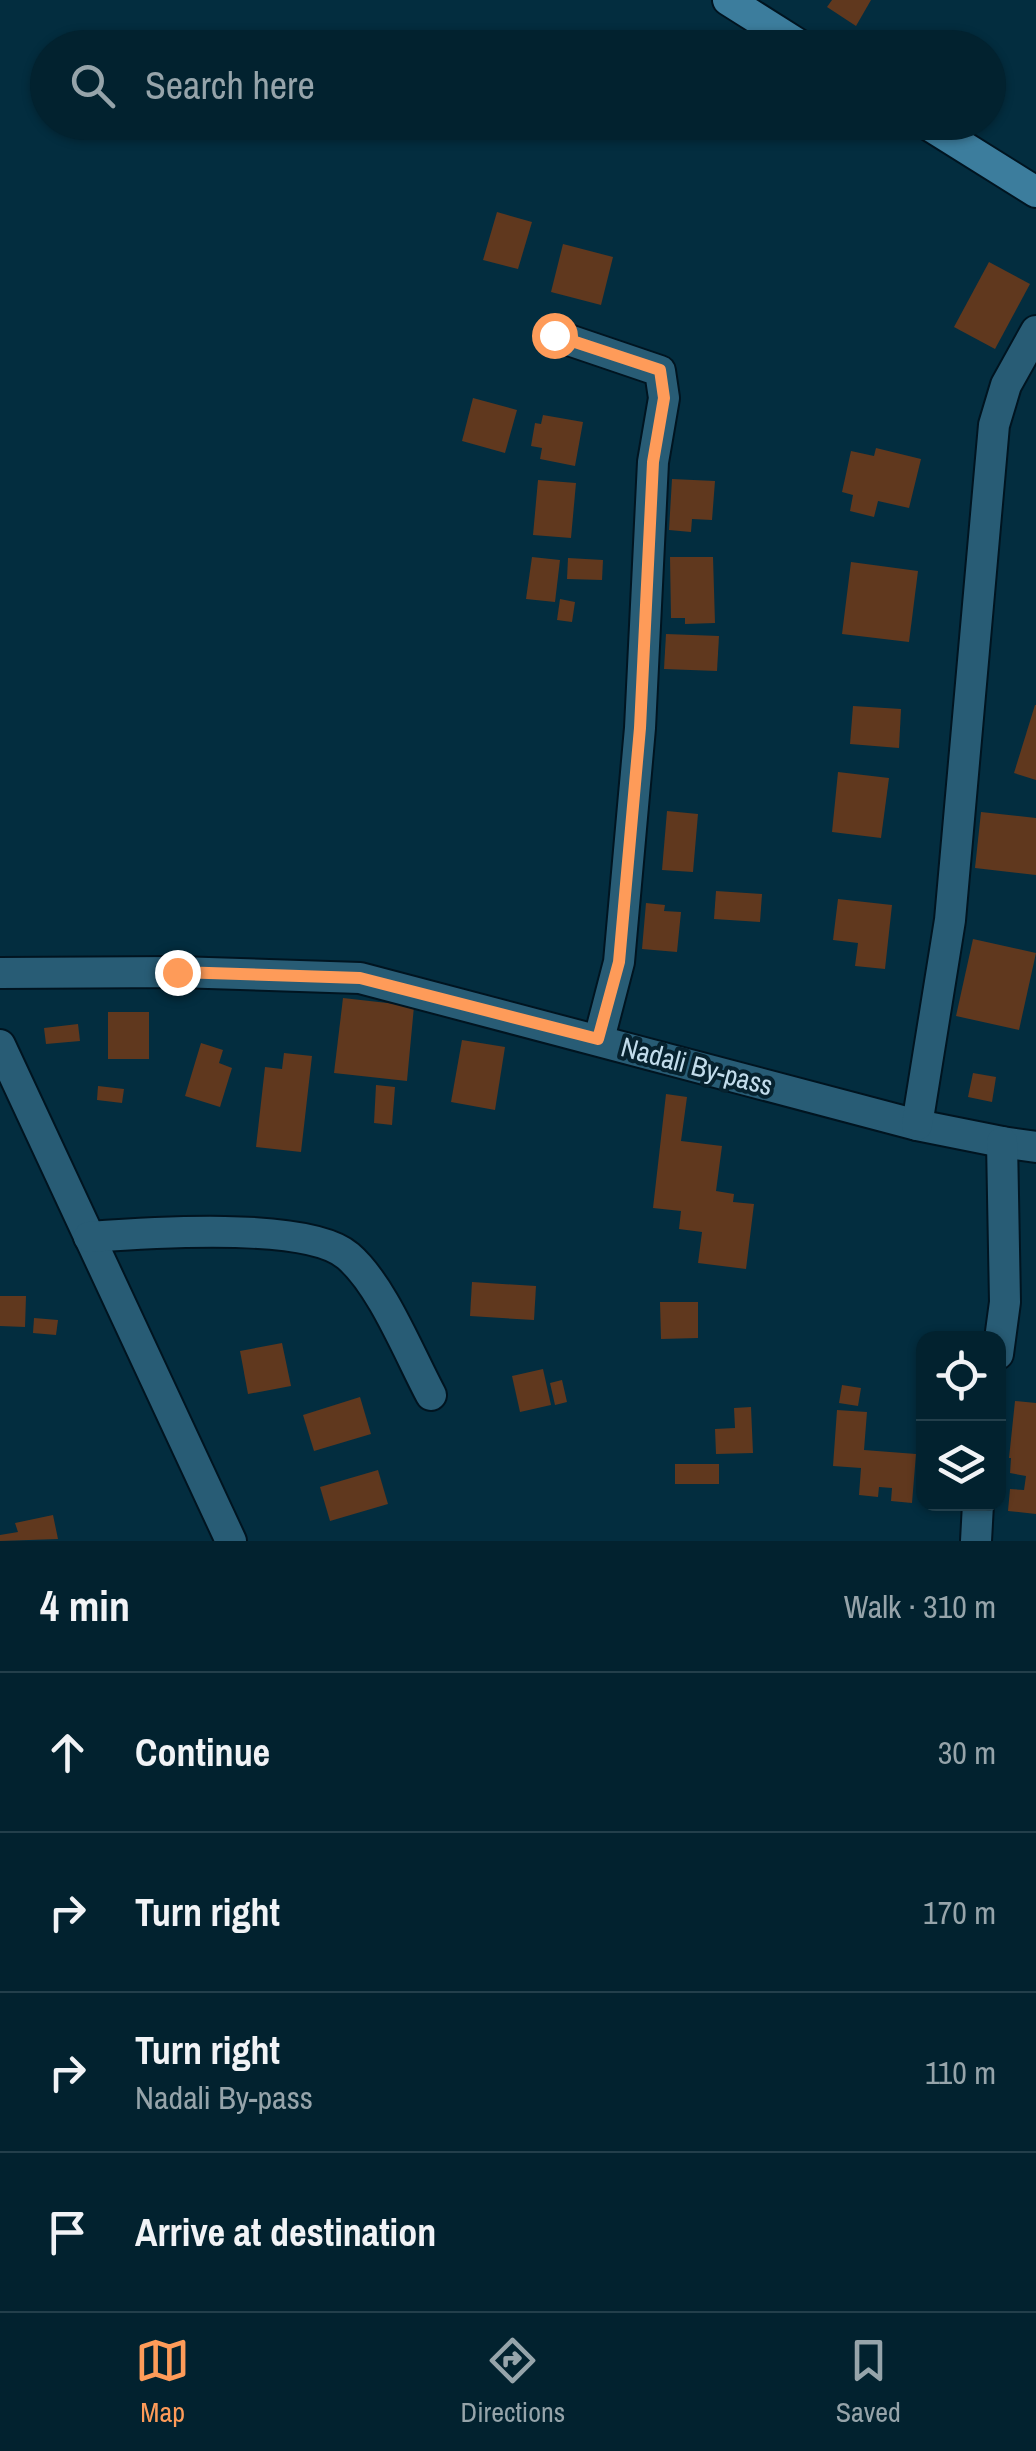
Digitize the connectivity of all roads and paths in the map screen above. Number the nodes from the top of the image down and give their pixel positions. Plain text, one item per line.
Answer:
1 (728, 0) edge
2 (776, 30) edge
3 (953, 140) edge
4 (1036, 192) edge
5 (1036, 331) edge
6 (554, 335) dead end
7 (0, 973) edge
8 (598, 1039) junction
9 (0, 1045) edge
10 (917, 1125) junction
11 (1002, 1142) junction
12 (1036, 1147) edge
13 (90, 1237) junction
14 (1001, 1331) edge
15 (430, 1395) dead end
16 (978, 1511) edge
17 (231, 1541) edge
18 (976, 1541) edge

1 - 2 main road
3 - 4 main road
5 - 10 street
6 - 8 street
7 - 8 street, Nadali By-pass
8 - 10 street, Nadali By-pass
9 - 13 street
10 - 11 street, Nadali By-pass
11 - 12 street, Nadali By-pass
11 - 14 street
13 - 15 street
13 - 17 street
16 - 18 street

